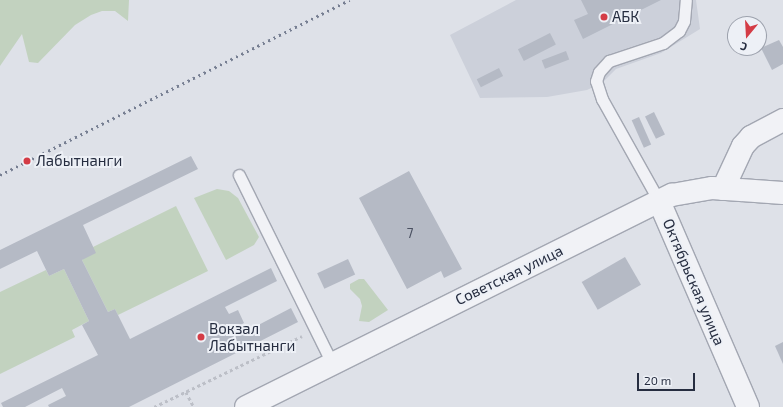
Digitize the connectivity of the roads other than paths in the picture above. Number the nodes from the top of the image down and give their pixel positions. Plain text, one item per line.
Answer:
1 (686, 0) edge
2 (783, 120) edge
3 (239, 176) dead end
4 (723, 189) junction
5 (783, 193) edge
6 (659, 201) junction
7 (332, 363) junction
8 (246, 407) edge
9 (748, 407) edge

1 - 6 lane
2 - 4 street
3 - 7 lane
4 - 5 street, Советская улица
4 - 6 street, Советская улица
6 - 7 street, Советская улица
6 - 9 street, Октябрьская улица
7 - 8 street, Советская улица

